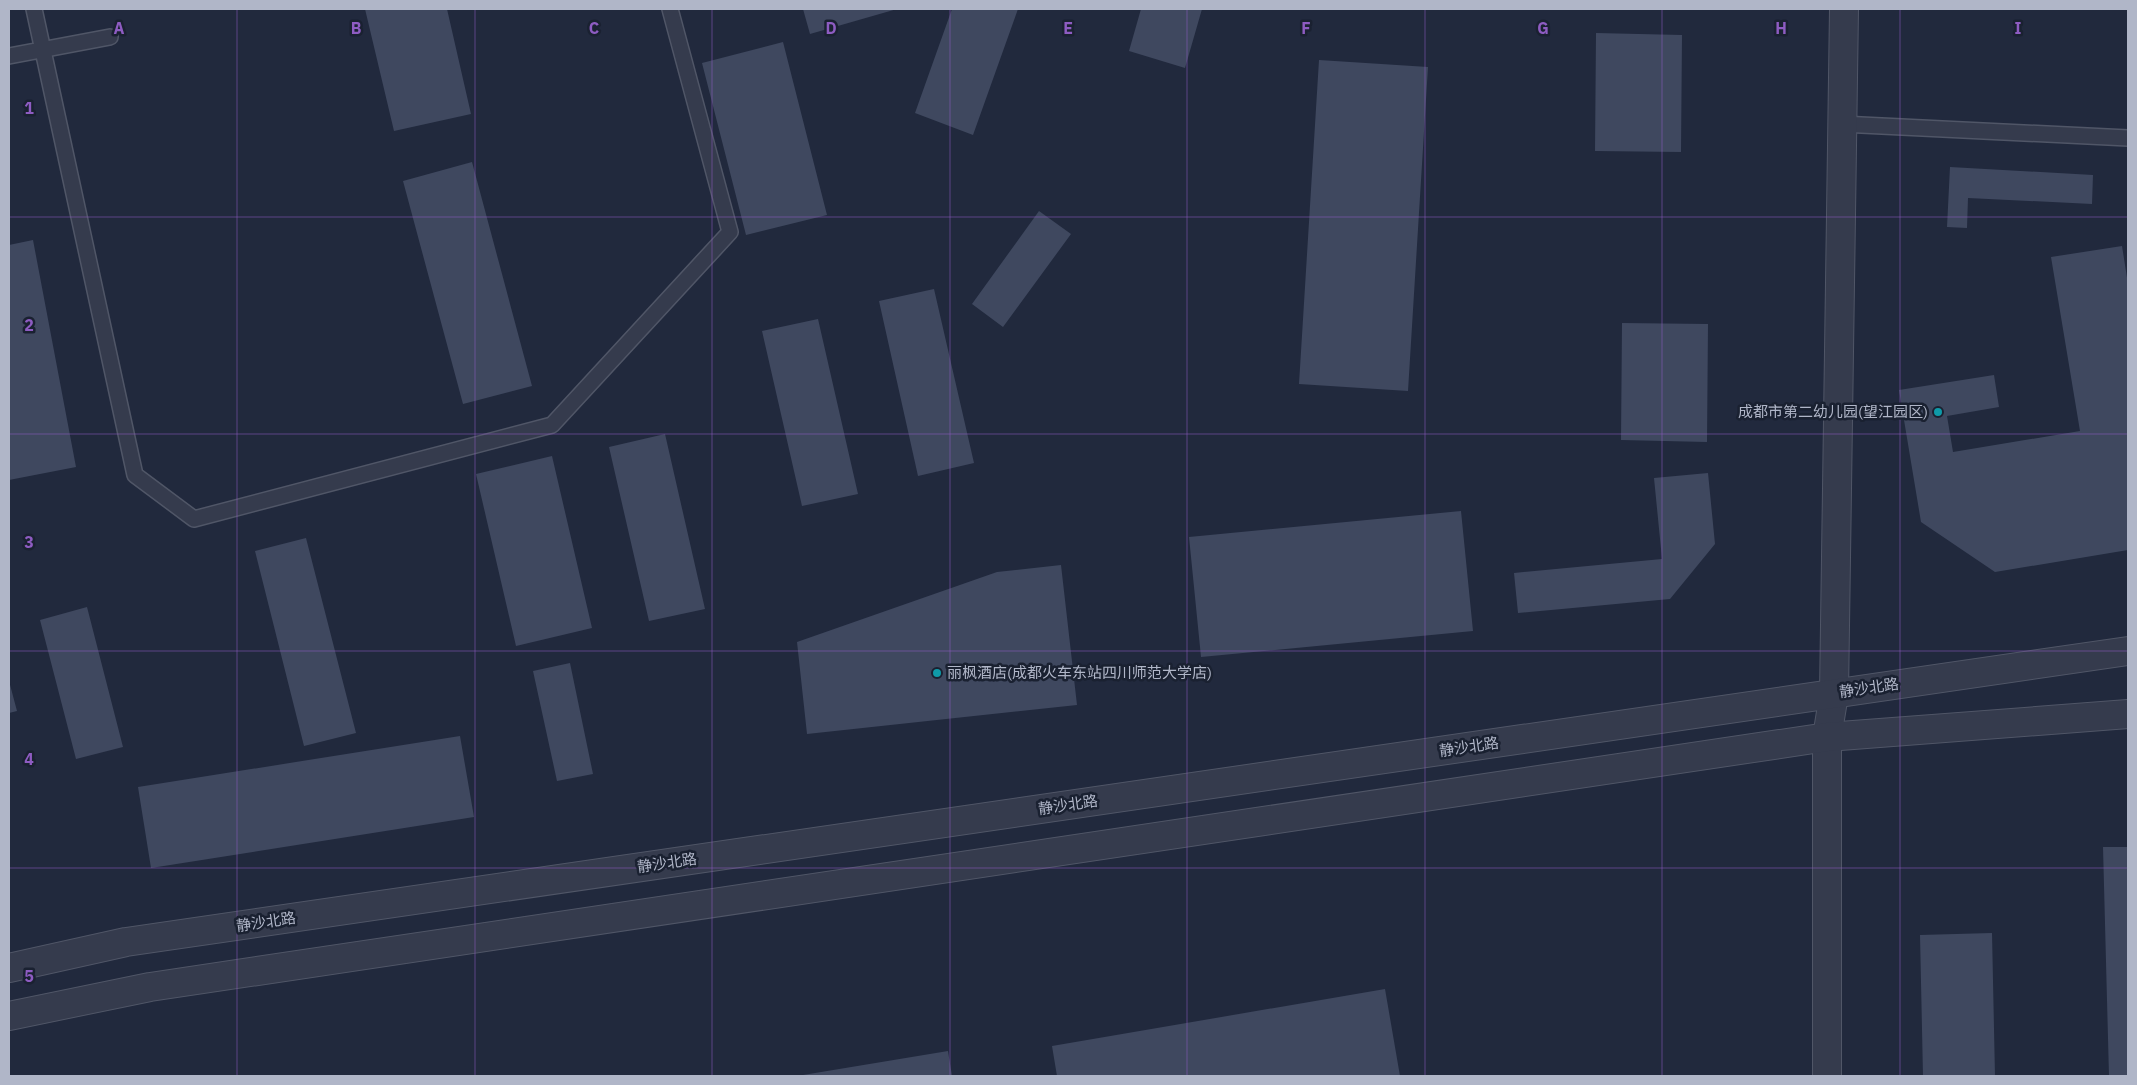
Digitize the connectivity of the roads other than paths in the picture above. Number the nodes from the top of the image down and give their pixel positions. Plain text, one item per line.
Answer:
1 (34, 9) edge
2 (670, 9) edge
3 (1844, 9) edge
4 (110, 36) dead end
5 (43, 49) junction
6 (9, 56) edge
7 (1841, 124) junction
8 (2128, 138) edge
9 (2128, 651) edge
10 (1834, 694) junction
11 (2128, 714) edge
12 (1827, 738) junction
13 (9, 968) edge
14 (9, 1016) edge
15 (1826, 1076) edge

1 - 5 lane
2 - 5 lane
3 - 7 street
4 - 5 lane
5 - 6 lane
7 - 8 lane
7 - 10 street
9 - 10 street, 静沙北路
10 - 12 street
10 - 13 street, 静沙北路
11 - 12 street
12 - 14 street
12 - 15 street

